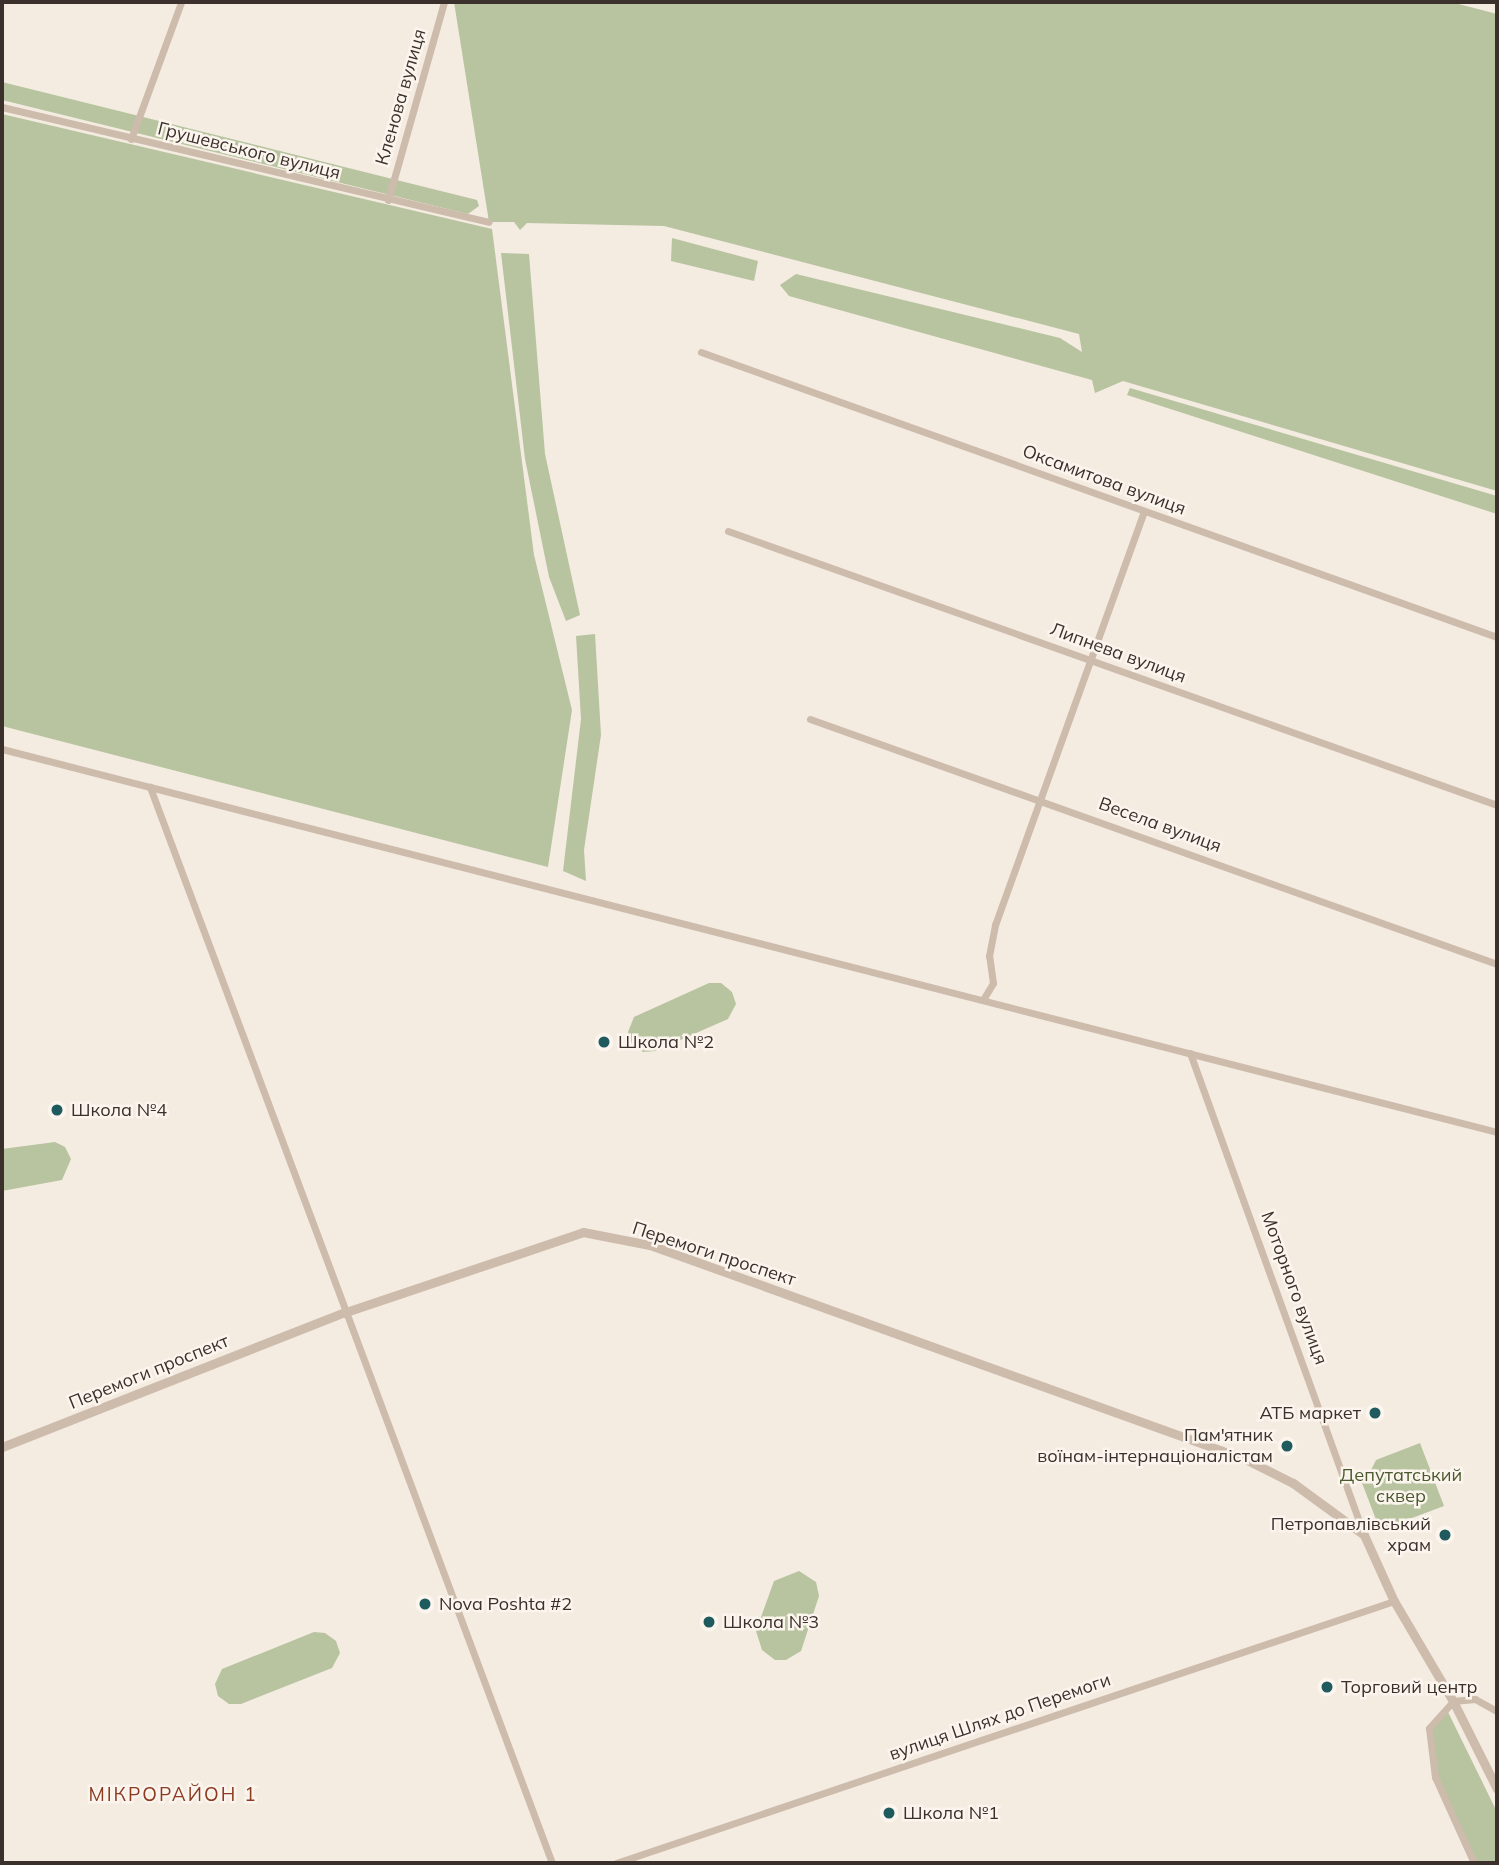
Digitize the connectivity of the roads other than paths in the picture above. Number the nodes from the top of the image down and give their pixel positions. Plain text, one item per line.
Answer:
1 (181, 2) edge
2 (444, 2) edge
3 (2, 107) edge
4 (131, 139) junction
5 (388, 200) junction
6 (489, 222) dead end
7 (701, 352) dead end
8 (1144, 511) junction
9 (729, 531) dead end
10 (1497, 638) edge
11 (1088, 659) junction
12 (810, 719) dead end
13 (2, 749) edge
14 (150, 787) junction
15 (1041, 798) junction
16 (1497, 805) edge
17 (1497, 964) edge
18 (984, 999) junction
19 (1190, 1053) junction
20 (1497, 1131) edge
21 (343, 1313) junction
22 (2, 1447) edge
23 (1364, 1535) junction
24 (1394, 1601) junction
25 (1453, 1701) junction
26 (1497, 1711) edge
27 (1497, 1789) edge
28 (552, 1863) edge
29 (616, 1863) edge
30 (1474, 1863) edge

1 - 4 street
2 - 5 street, Кленова вулиця
3 - 4 street, Грушевського вулиця
4 - 5 street, Грушевського вулиця
5 - 6 street, Грушевського вулиця
7 - 8 street, Оксамитова вулиця
8 - 10 street, Оксамитова вулиця
8 - 11 street
9 - 11 street, Липнева вулиця
11 - 15 street
11 - 16 street, Липнева вулиця
12 - 15 street, Весела вулиця
13 - 14 street
14 - 18 street
14 - 21 street
15 - 17 street, Весела вулиця
15 - 18 street
18 - 19 street
19 - 20 street
19 - 23 street, Моторного вулиця
21 - 22 street, Перемоги проспект
21 - 23 street, Перемоги проспект
21 - 28 street
23 - 24 street
24 - 25 street
24 - 29 street, вулиця Шлях до Перемоги
25 - 26 street
25 - 27 street
25 - 30 street

